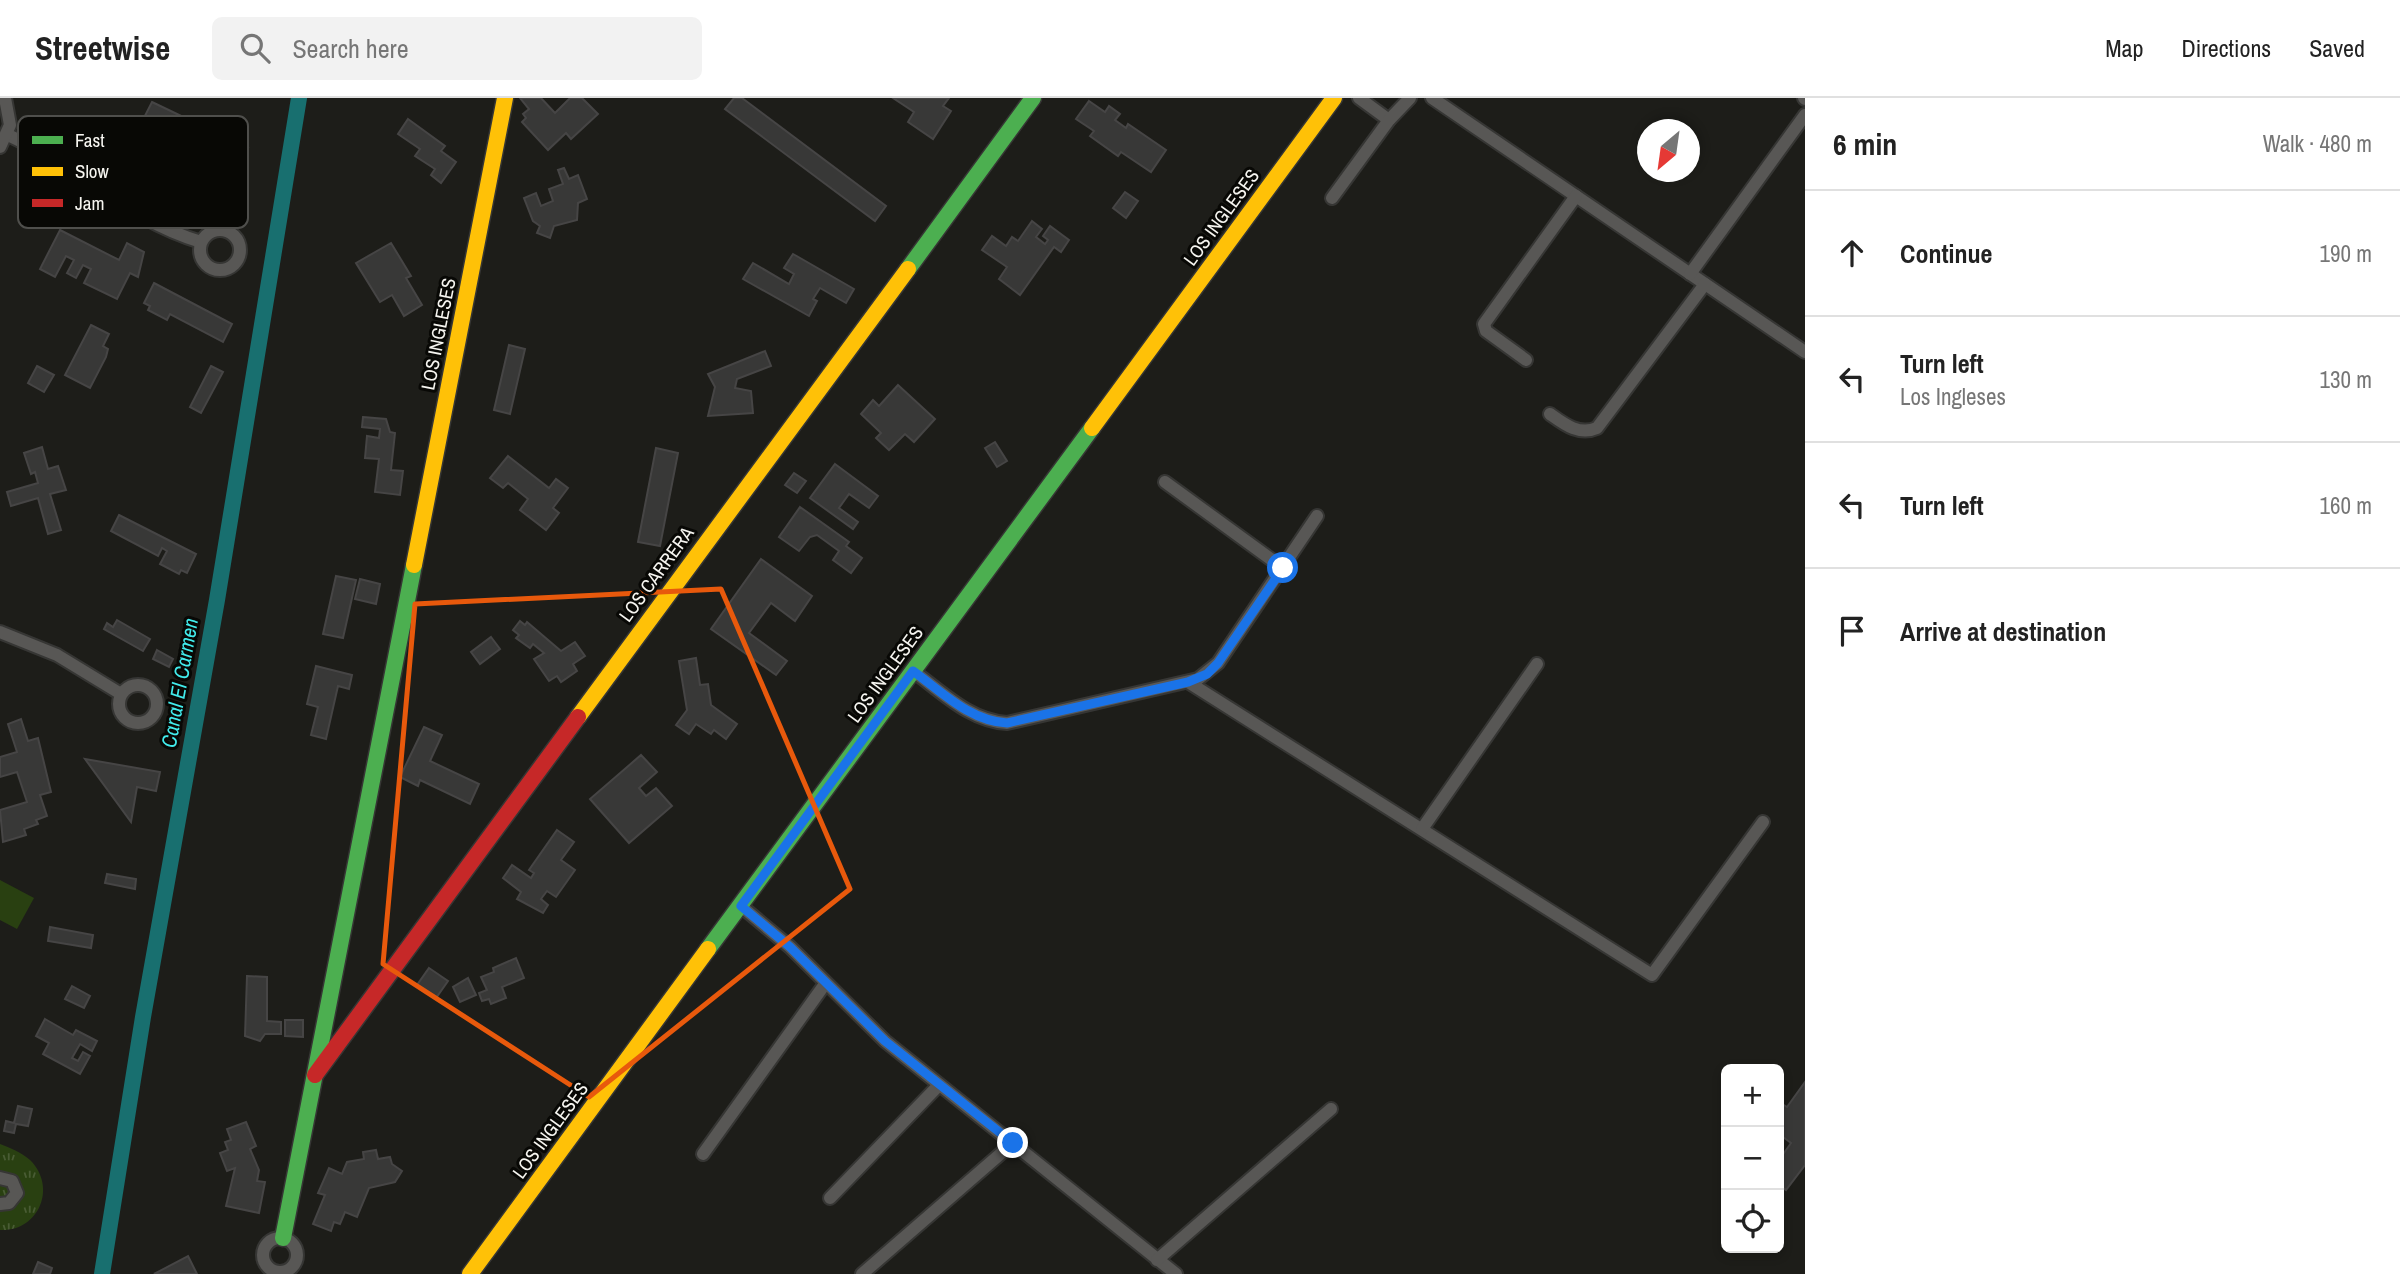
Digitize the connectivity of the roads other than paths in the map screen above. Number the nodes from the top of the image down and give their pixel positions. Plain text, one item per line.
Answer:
1 (5, 98) edge
2 (505, 98) edge
3 (1033, 98) edge
4 (1334, 98) edge
5 (1359, 98) edge
6 (1410, 98) edge
7 (1432, 98) edge
8 (1805, 115) edge
9 (1389, 120) junction
10 (8, 135) junction
11 (18, 140) edge
12 (0, 147) edge
13 (1576, 196) junction
14 (1332, 198) dead end
15 (164, 228) edge
16 (201, 242) dead end
17 (1690, 274) junction
18 (1704, 284) junction
19 (1805, 352) edge
20 (1526, 360) dead end
21 (1550, 414) dead end
22 (1165, 482) dead end
23 (1317, 516) dead end
24 (1283, 568) junction
25 (0, 632) edge
26 (1537, 664) dead end
27 (913, 671) junction
28 (1188, 682) junction
29 (121, 694) dead end
30 (1763, 822) dead end
31 (1422, 829) junction
32 (741, 906) junction
33 (825, 984) junction
34 (315, 1075) junction
35 (939, 1085) junction
36 (1331, 1109) dead end
37 (1013, 1143) junction
38 (703, 1154) dead end
39 (0, 1178) edge
40 (830, 1198) dead end
41 (0, 1204) edge
42 (283, 1238) junction
43 (1157, 1260) junction
44 (270, 1272) edge
45 (470, 1274) edge
46 (862, 1274) edge
47 (1176, 1274) edge

1 - 10 street
2 - 34 street, LOS INGLESES
3 - 34 street, LOS CARRERA
4 - 27 street, LOS INGLESES
5 - 9 street
6 - 9 street
7 - 13 street
8 - 17 street
9 - 14 street
10 - 11 street
10 - 12 street
13 - 17 street
13 - 20 street
15 - 16 street
17 - 18 street
18 - 19 street
18 - 21 street
22 - 24 street
23 - 24 street
24 - 28 street
25 - 29 street
26 - 31 street
27 - 28 street
27 - 32 street, LOS INGLESES
28 - 31 street
30 - 31 street
32 - 33 street
32 - 45 street, LOS INGLESES
33 - 35 street
33 - 38 street
34 - 42 street, LOS INGLESES
35 - 37 street
35 - 40 street
36 - 43 street
37 - 43 street
37 - 46 street
39 - 41 street
42 - 44 street
42 - 44 street
43 - 47 street

